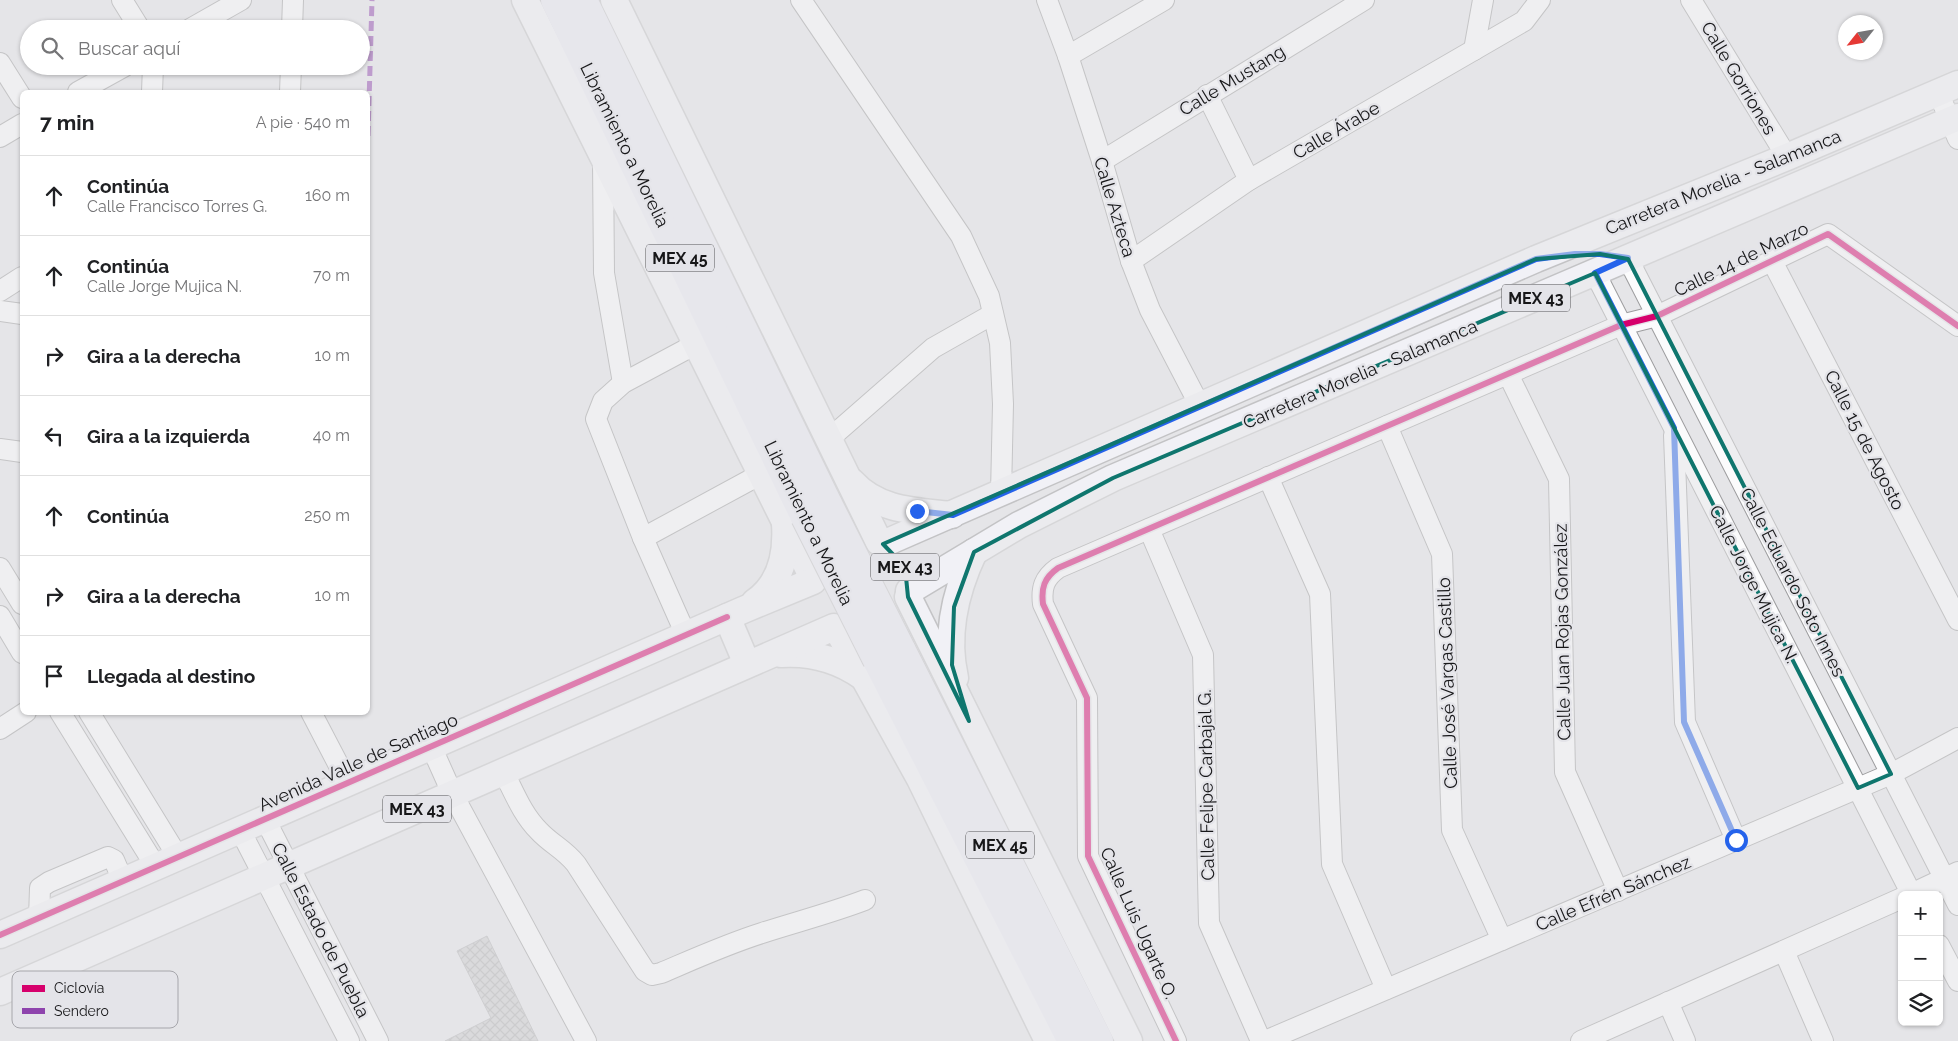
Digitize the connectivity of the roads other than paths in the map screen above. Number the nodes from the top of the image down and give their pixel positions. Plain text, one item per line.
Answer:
1 (122, 0) edge
2 (241, 0) edge
3 (293, 0) edge
4 (525, 0) edge
5 (554, 0) edge
6 (583, 0) edge
7 (614, 0) edge
8 (801, 0) edge
9 (1047, 0) edge
10 (1164, 0) edge
11 (1364, 0) edge
12 (1483, 0) edge
13 (1540, 0) edge
14 (1691, 0) edge
15 (134, 20) edge
16 (206, 20) edge
17 (292, 20) edge
18 (1474, 50) junction
19 (1068, 56) junction
20 (0, 63) edge
21 (109, 75) edge
22 (153, 75) edge
23 (291, 75) edge
24 (1948, 88) edge
25 (82, 90) edge
26 (152, 90) edge
27 (290, 90) edge
28 (20, 95) edge
29 (1207, 95) junction
30 (20, 125) edge
31 (1955, 125) edge
32 (0, 137) edge
33 (603, 157) junction
34 (1787, 157) junction
35 (1102, 160) junction
36 (1249, 180) junction
37 (1628, 258) junction
38 (1536, 259) junction
39 (1131, 261) junction
40 (1772, 261) junction
41 (1595, 273) junction
42 (20, 278) edge
43 (0, 291) edge
44 (0, 311) edge
45 (20, 314) edge
46 (993, 314) junction
47 (1657, 316) junction
48 (1621, 324) junction
49 (1958, 326) edge
50 (696, 344) junction
51 (1508, 374) junction
52 (623, 383) junction
53 (1200, 406) junction
54 (1387, 426) junction
55 (1674, 428) junction
56 (829, 439) junction
57 (0, 449) edge
58 (20, 452) edge
59 (761, 474) junction
60 (846, 474) junction
61 (1268, 477) junction
62 (1001, 493) junction
63 (807, 515) junction
64 (953, 515) junction
65 (1149, 529) junction
66 (643, 538) junction
67 (974, 552) junction
68 (898, 567) junction
69 (0, 568) edge
70 (813, 580) junction
71 (1044, 583) joint
72 (20, 601) edge
73 (735, 613) junction
74 (0, 616) edge
75 (1958, 620) edge
76 (836, 628) junction
77 (686, 635) junction
78 (20, 650) edge
79 (755, 661) junction
80 (881, 663) junction
81 (21, 715) edge
82 (62, 715) edge
83 (91, 715) edge
84 (313, 715) edge
85 (969, 721) junction
86 (0, 729) edge
87 (1958, 738) edge
88 (431, 746) junction
89 (503, 771) junction
90 (1891, 774) junction
91 (348, 783) junction
92 (1858, 788) junction
93 (452, 793) junction
94 (265, 819) junction
95 (240, 830) junction
96 (1736, 840) junction
97 (167, 862) junction
98 (288, 865) junction
99 (1951, 875) edge
100 (264, 876) junction
101 (1618, 890) junction
102 (1907, 891) edge
103 (1917, 891) edge
104 (865, 900) dead end
105 (1898, 900) edge
106 (1958, 905) edge
107 (0, 935) edge
108 (1502, 940) junction
109 (1784, 951) junction
110 (1943, 953) edge
111 (48, 971) edge
112 (1958, 981) edge
113 (12, 987) edge
114 (1386, 989) junction
115 (0, 992) edge
116 (1668, 1002) junction
117 (348, 1041) edge
118 (378, 1041) edge
119 (586, 1041) edge
120 (1048, 1041) edge
121 (1072, 1041) edge
122 (1099, 1041) edge
123 (1129, 1041) edge
124 (1176, 1041) edge
125 (1261, 1041) edge
126 (1265, 1041) edge
127 (1582, 1041) edge
128 (1685, 1041) edge
129 (1823, 1041) edge

1 - 15 street
2 - 16 street
3 - 17 street
4 - 33 main road
5 - 63 highway, Libramiento a Morelia / MEX 45
6 - 63 highway, Libramiento a Morelia / MEX 45
7 - 56 main road
8 - 46 street
9 - 19 street, Calle Azteca
10 - 19 street
11 - 29 street, Calle Mustang
12 - 18 street
13 - 18 street, Calle Árabe
14 - 34 street, Calle Gorriones
18 - 36 street, Calle Árabe
19 - 35 street, Calle Azteca
20 - 28 street
21 - 25 street
22 - 26 street
23 - 27 street
24 - 31 street
24 - 34 main road, Carretera Morelia - Salamanca / MEX 43
29 - 35 street, Calle Mustang
29 - 36 street
30 - 32 street
31 - 37 main road, Carretera Morelia - Salamanca / MEX 43
33 - 50 main road
33 - 52 street
34 - 38 main road, Carretera Morelia - Salamanca / MEX 43
35 - 39 street, Calle Azteca
36 - 39 street, Calle Árabe
37 - 38 main road
37 - 41 main road, Carretera Morelia - Salamanca / MEX 43
37 - 47 street, Calle Eduardo Soto Innes
38 - 53 main road, Carretera Morelia - Salamanca / MEX 43
39 - 53 street, Calle Azteca
40 - 47 street, Calle 14 de Marzo
40 - 49 street, Calle 14 de Marzo
40 - 75 street, Calle 15 de Agosto
41 - 48 street, Calle Jorge Mujica N.
41 - 67 main road, Carretera Morelia - Salamanca / MEX 43
42 - 43 street
44 - 45 street
46 - 56 street
46 - 62 street
47 - 48 street, Calle 14 de Marzo
47 - 90 street, Calle Eduardo Soto Innes
48 - 51 street, Calle 14 de Marzo
48 - 55 street, Calle Jorge Mujica N.
50 - 52 street
50 - 59 main road
51 - 54 street, Calle 14 de Marzo
51 - 101 street, Calle Juan Rojas González
52 - 66 street
53 - 62 main road, Carretera Morelia - Salamanca / MEX 43
54 - 61 street, Calle 14 de Marzo
54 - 108 street, Calle José Vargas Castillo
55 - 92 street, Calle Jorge Mujica N.
55 - 96 street
56 - 60 main road
57 - 58 street
59 - 63 main road
59 - 66 street
60 - 64 main road
60 - 68 main road
61 - 65 street, Calle 14 de Marzo
61 - 114 street
62 - 64 main road, Carretera Morelia - Salamanca / MEX 43
63 - 70 main road
63 - 73 main road
63 - 80 highway, Libramiento a Morelia / MEX 45, bridge
64 - 68 main road, Carretera Morelia - Salamanca / MEX 43
65 - 71 street, Calle 14 de Marzo
65 - 125 street, Calle Felipe Carbajal G.
66 - 77 street
67 - 68 main road, Carretera Morelia - Salamanca / MEX 43
67 - 85 main road
68 - 70 main road, MEX 43
68 - 76 main road, MEX 43
68 - 85 main road
69 - 72 street
70 - 73 main road, Avenida Valle de Santiago / MEX 43
70 - 76 main road
71 - 124 street, Calle Luis Ugarte O.
73 - 77 main road, Avenida Valle de Santiago / MEX 43
73 - 79 main road
74 - 78 street
76 - 79 main road, MEX 43
76 - 80 main road
77 - 88 main road, Avenida Valle de Santiago / MEX 43
79 - 80 main road
79 - 89 main road, MEX 43
80 - 120 main road
80 - 121 highway, Libramiento a Morelia / MEX 45
80 - 122 highway, Libramiento a Morelia / MEX 45
81 - 86 street
82 - 97 street
83 - 97 street
84 - 91 street
85 - 123 main road
87 - 90 street, Calle Efrén Sánchez
88 - 91 main road, Avenida Valle de Santiago / MEX 43
88 - 93 street
89 - 93 main road, MEX 43
89 - 104 street
90 - 92 street, Calle Efrén Sánchez
90 - 99 street, Calle Eduardo Soto Innes
91 - 94 main road, Avenida Valle de Santiago / MEX 43
92 - 96 street, Calle Efrén Sánchez
92 - 102 street, Calle Jorge Mujica N.
93 - 98 main road, MEX 43
93 - 119 street
94 - 95 main road, Avenida Valle de Santiago / MEX 43
94 - 98 street, Calle Estado de Puebla
95 - 97 main road, Avenida Valle de Santiago / MEX 43
95 - 100 street, Calle Estado de Puebla
96 - 101 street, Calle Efrén Sánchez
97 - 107 main road, Avenida Valle de Santiago / MEX 43
98 - 100 main road, MEX 43
98 - 118 street, Calle Estado de Puebla
99 - 103 street
99 - 106 street, Calle Eduardo Soto Innes
100 - 111 main road, MEX 43
100 - 117 street, Calle Estado de Puebla
101 - 108 street, Calle Efrén Sánchez
105 - 109 street
108 - 114 street, Calle Efrén Sánchez
109 - 116 street
109 - 129 street
110 - 112 street
113 - 115 main road, MEX 43
114 - 126 street, Calle Efrén Sánchez
116 - 127 street
116 - 128 street

